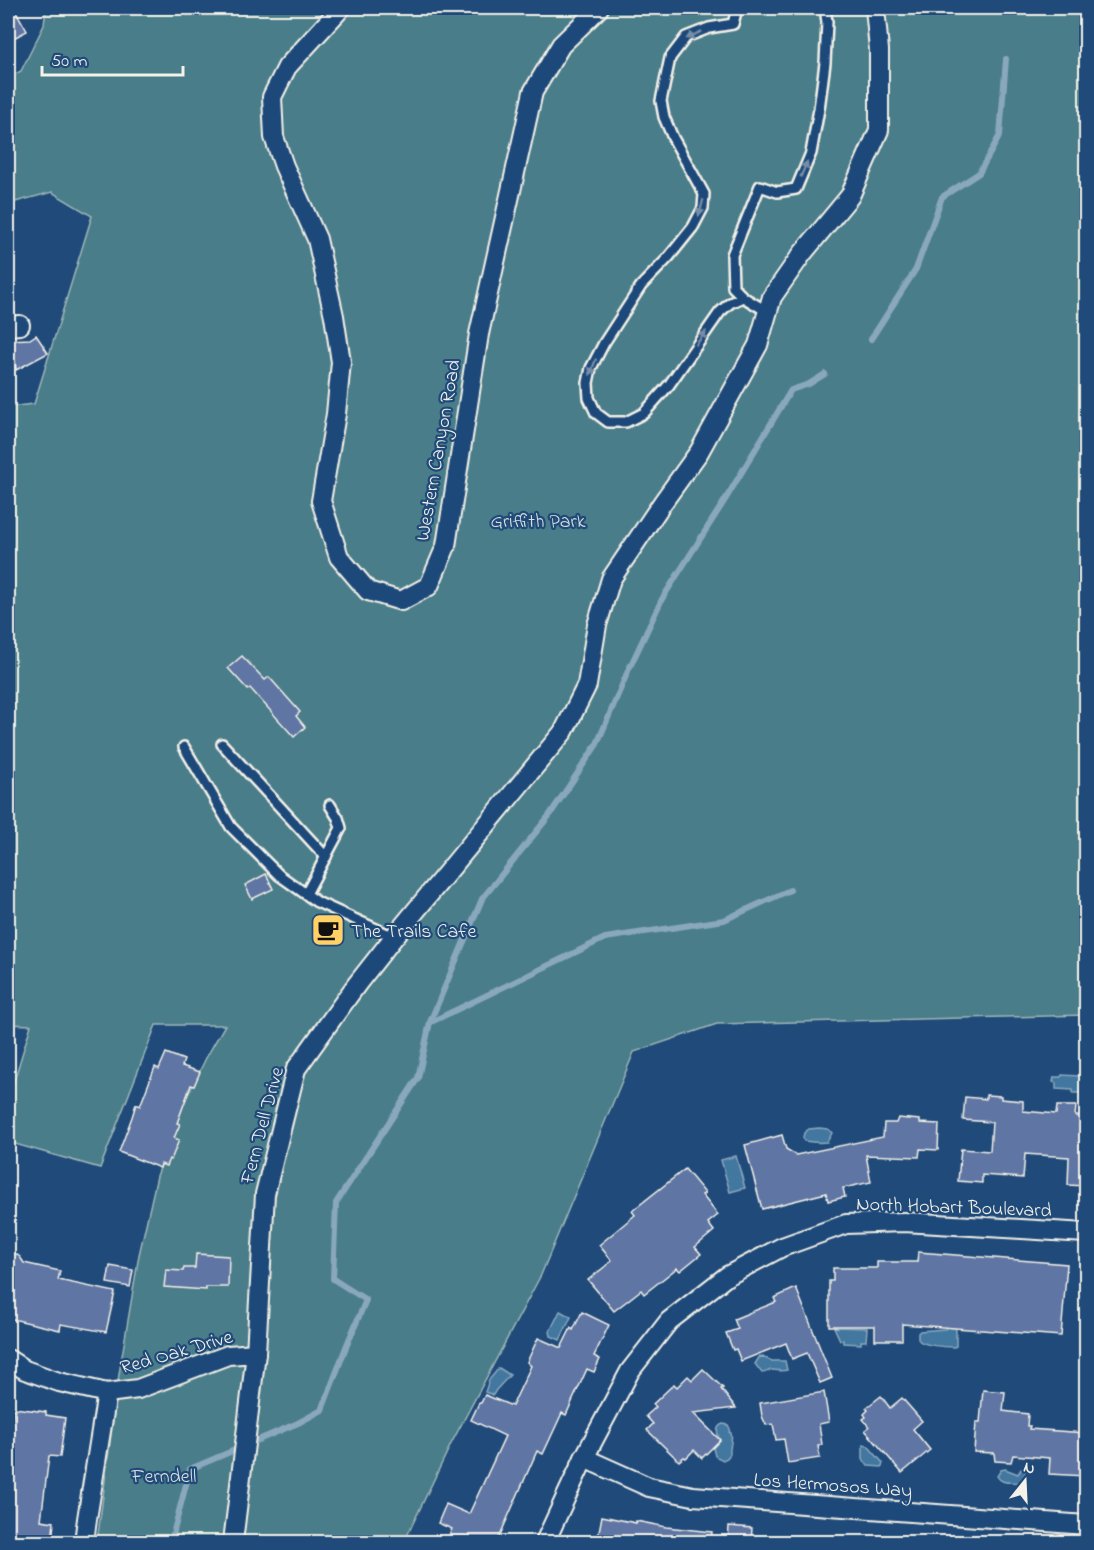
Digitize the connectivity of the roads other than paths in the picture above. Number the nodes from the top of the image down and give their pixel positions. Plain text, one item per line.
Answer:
1 (341, 8) edge
2 (599, 8) edge
3 (737, 8) edge
4 (825, 8) edge
5 (875, 8) edge
6 (743, 297) junction
7 (768, 312) junction
8 (222, 744) dead end
9 (184, 747) dead end
10 (330, 805) dead end
11 (326, 857) junction
12 (306, 894) junction
13 (394, 937) junction
14 (1086, 1233) edge
15 (256, 1353) junction
16 (8, 1359) edge
17 (107, 1393) junction
18 (584, 1458) junction
19 (1086, 1525) edge
20 (84, 1542) edge
21 (233, 1542) edge
22 (545, 1542) edge

1 - 2 street, Western Canyon Road
3 -> 6 lane
6 -> 4 lane
5 - 7 street
6 - 7 lane
7 - 13 street, Fern Dell Drive
8 - 11 lane
9 - 12 lane
10 - 11 lane
11 - 12 lane
12 - 13 lane
13 - 15 street, Fern Dell Drive
14 - 18 street, North Hobart Boulevard
15 - 17 street, Red Oak Drive
15 - 21 street, Fern Dell Drive
16 - 17 street, Red Oak Drive
17 - 20 street
18 - 19 street, Los Hermosos Way
18 - 22 street, North Hobart Boulevard

